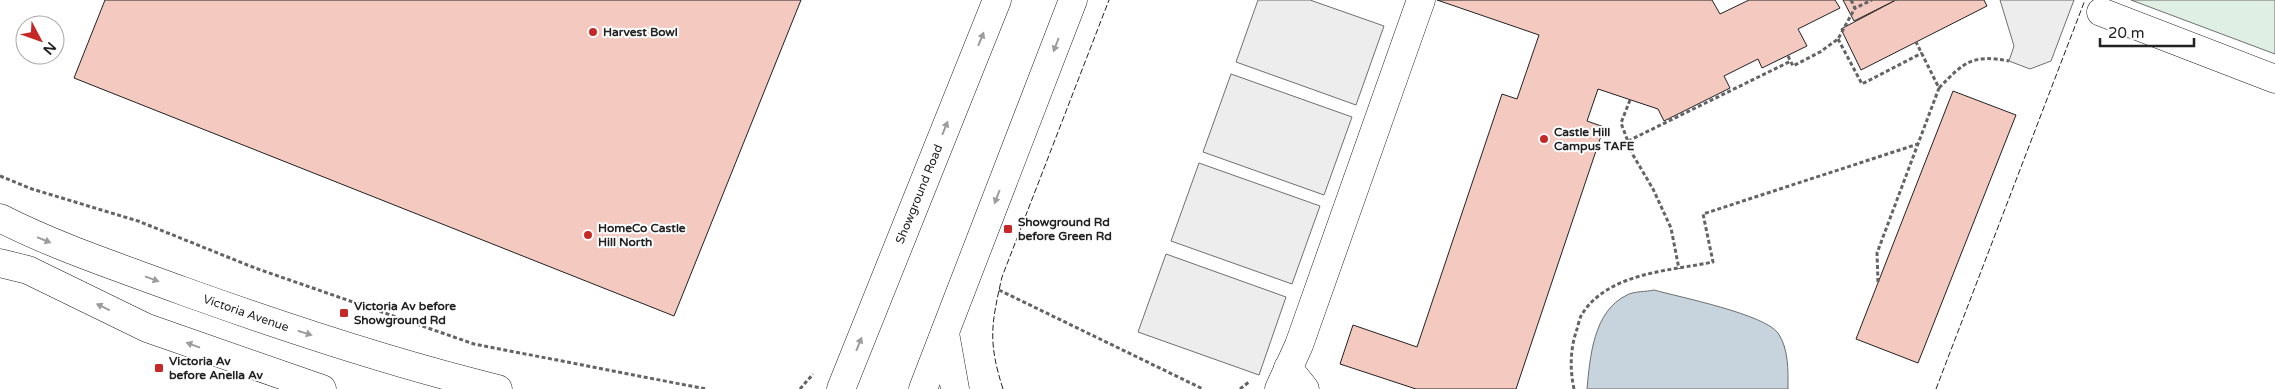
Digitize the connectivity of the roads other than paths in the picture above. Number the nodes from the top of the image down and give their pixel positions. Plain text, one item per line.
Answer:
1 (997, 0) edge
2 (1074, 0) edge
3 (1421, 0) edge
4 (2101, 12) dead end
5 (2275, 79) edge
6 (0, 218) edge
7 (0, 263) edge
8 (944, 333) junction
9 (1283, 378) edge
10 (322, 389) edge
11 (498, 389) edge
12 (841, 389) edge
13 (923, 389) edge
14 (955, 389) edge
15 (1305, 389) edge

12 -> 1 main road, Showground Road
2 -> 8 main road
3 - 9 main road
4 - 5 main road
6 -> 11 main road, Victoria Avenue
10 -> 7 main road
8 - 13 main road
8 - 14 main road
9 - 15 main road

